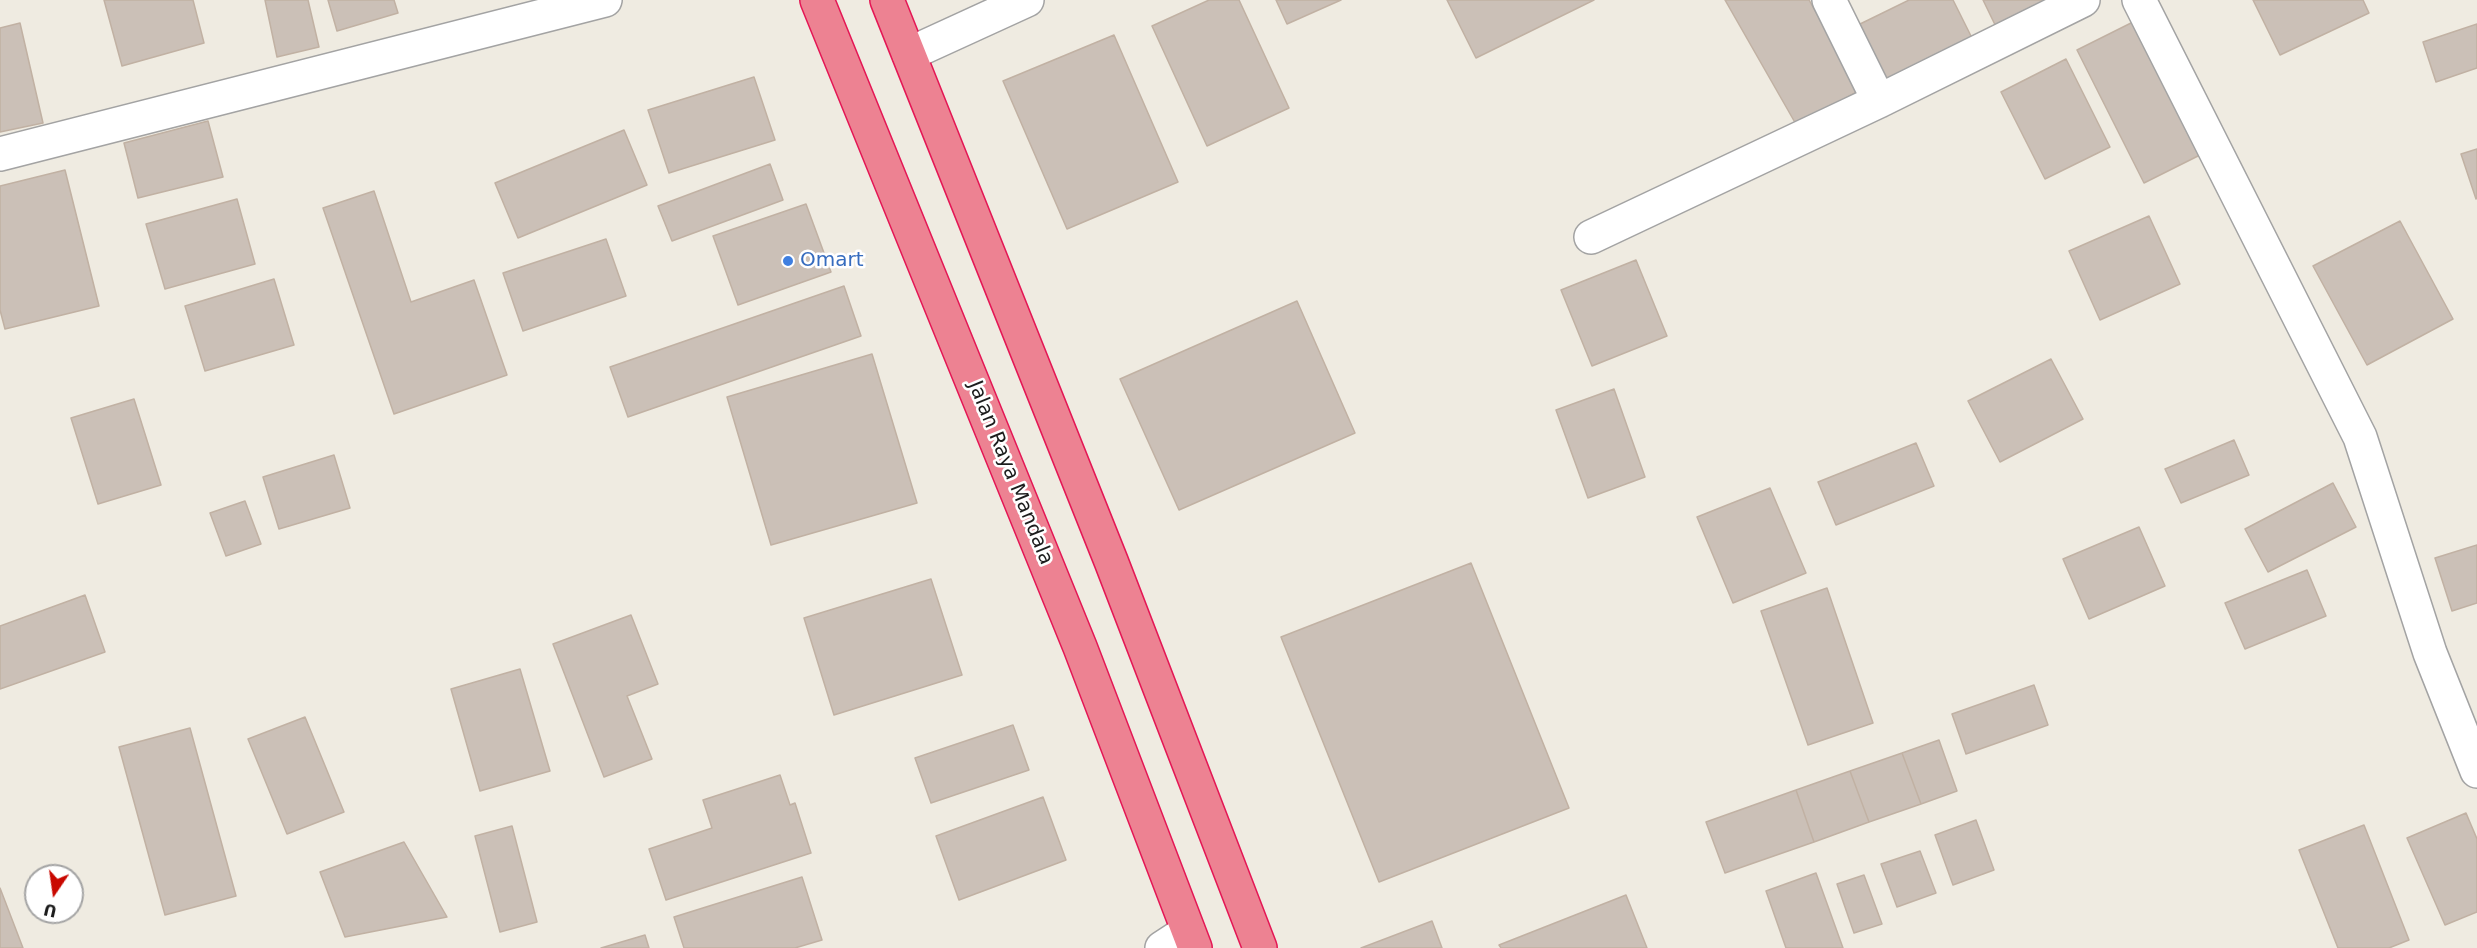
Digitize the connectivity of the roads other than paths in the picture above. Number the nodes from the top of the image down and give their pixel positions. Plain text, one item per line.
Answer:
1 (605, 0) edge
2 (818, 0) edge
3 (887, 0) edge
4 (1027, 0) edge
5 (1829, 0) edge
6 (2082, 0) edge
7 (2139, 0) edge
8 (909, 54) junction
9 (1879, 101) junction
10 (0, 154) edge
11 (1591, 237) dead end
12 (2477, 771) edge
13 (1182, 942) edge
14 (1260, 948) edge

1 - 10 street
2 - 13 highway, Jalan Raya Mandala
3 - 8 highway
4 - 8 street
5 - 9 street
6 - 9 street
7 - 12 street
8 - 14 highway
9 - 11 street

